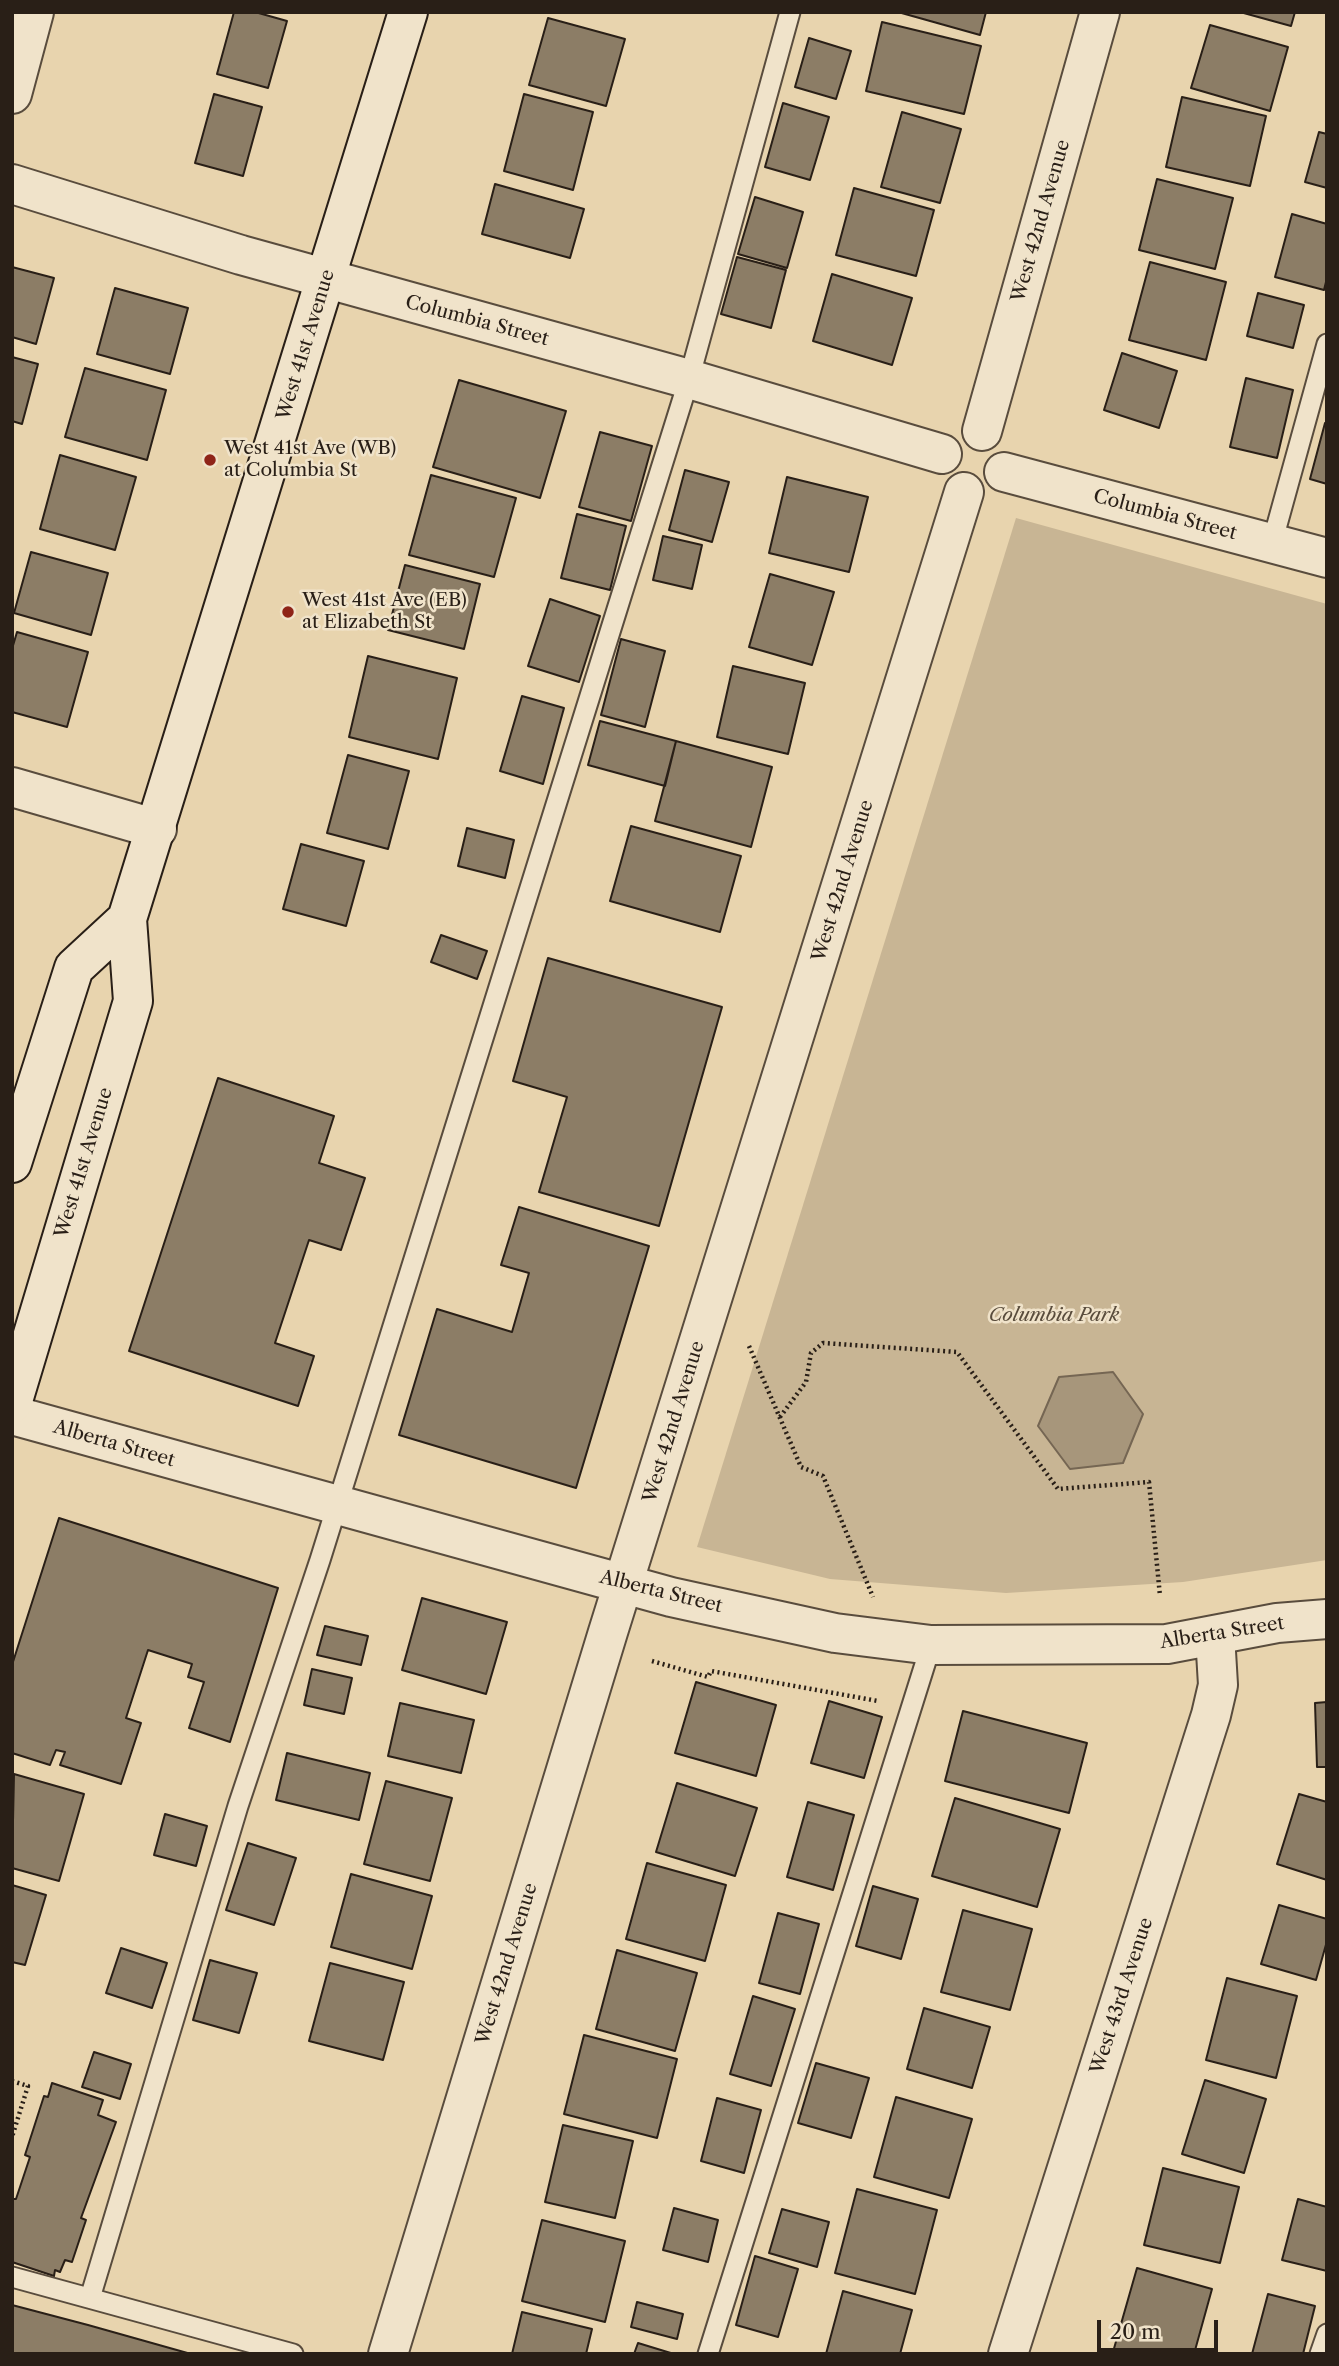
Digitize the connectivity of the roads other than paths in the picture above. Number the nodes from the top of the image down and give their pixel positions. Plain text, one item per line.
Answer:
1 (34, 12) edge
2 (408, 12) edge
3 (790, 12) edge
4 (1100, 12) edge
5 (12, 94) edge
6 (12, 184) edge
7 (326, 279) junction
8 (1327, 344) edge
9 (688, 379) junction
10 (982, 431) junction
11 (942, 454) junction
12 (1004, 472) junction
13 (964, 492) junction
14 (1272, 543) junction
15 (1327, 558) edge
16 (12, 787) edge
17 (156, 829) junction
18 (127, 919) junction
19 (12, 1163) edge
20 (12, 1404) edge
21 (12, 1415) edge
22 (337, 1507) junction
23 (623, 1584) junction
24 (1327, 1619) edge
25 (1215, 1635) junction
26 (931, 1645) junction
27 (12, 2277) edge
28 (90, 2298) junction
29 (1327, 2334) edge
30 (293, 2354) edge
31 (388, 2354) edge
32 (708, 2354) edge
33 (1008, 2354) edge
34 (1320, 2354) edge

1 - 5 street
2 - 7 street, West 41st Avenue
3 - 9 lane
4 - 10 street, West 42nd Avenue
6 - 7 street, Columbia Street
7 - 9 street, Columbia Street
7 - 17 street, West 41st Avenue
8 - 14 lane
9 - 11 street, Columbia Street
9 - 22 lane
10 - 11 street
10 - 12 street
11 - 13 street
12 - 13 street
12 - 14 street, Columbia Street
13 - 23 street, West 42nd Avenue
14 - 15 street, Columbia Street
16 - 17 street
17 - 18 street, West 41st Avenue
18 - 19 street, West 41st Avenue
18 - 20 street, West 41st Avenue
21 - 22 street, Alberta Street
22 - 23 street, Alberta Street
22 - 28 lane
23 - 26 street, Alberta Street
23 - 31 street, West 42nd Avenue
24 - 25 street, Alberta Street
25 - 26 street, Alberta Street
25 - 33 street, West 43rd Avenue
26 - 32 lane
27 - 28 lane
28 - 30 lane
29 - 34 lane

